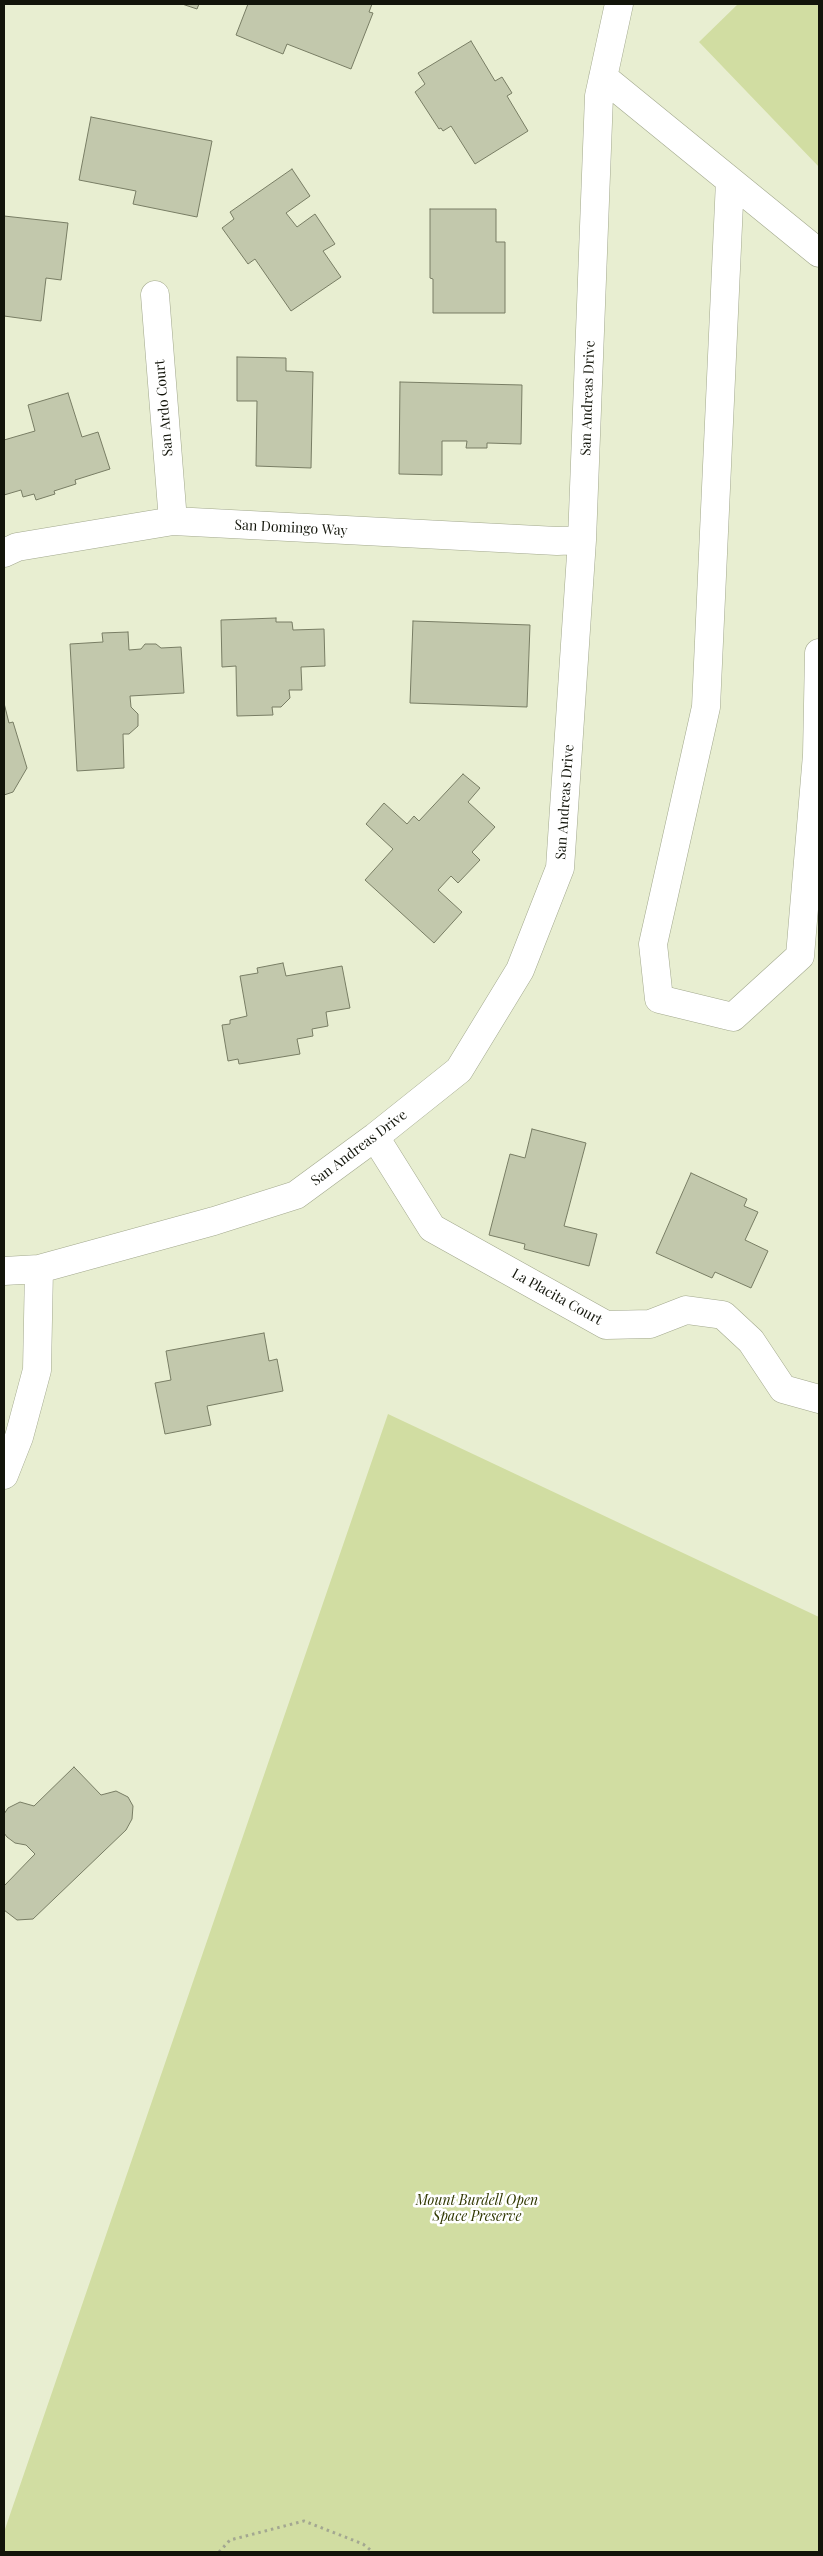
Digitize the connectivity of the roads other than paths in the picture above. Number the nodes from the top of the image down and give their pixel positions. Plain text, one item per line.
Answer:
1 (619, 4) edge
2 (603, 77) junction
3 (730, 181) junction
4 (819, 253) edge
5 (154, 295) dead end
6 (174, 522) junction
7 (582, 540) junction
8 (4, 553) edge
9 (819, 653) edge
10 (375, 1137) junction
11 (39, 1269) junction
12 (4, 1271) edge
13 (819, 1399) edge
14 (4, 1475) edge

1 - 2 street, San Andreas Drive
2 - 3 street
2 - 7 street, San Andreas Drive
3 - 4 street
3 - 9 street
5 - 6 street, San Ardo Court
6 - 7 street, San Domingo Way
6 - 8 street, San Domingo Way
7 - 10 street, San Andreas Drive
10 - 11 street, San Andreas Drive
10 - 13 street, La Placita Court
11 - 12 street, San Andreas Drive
11 - 14 street

